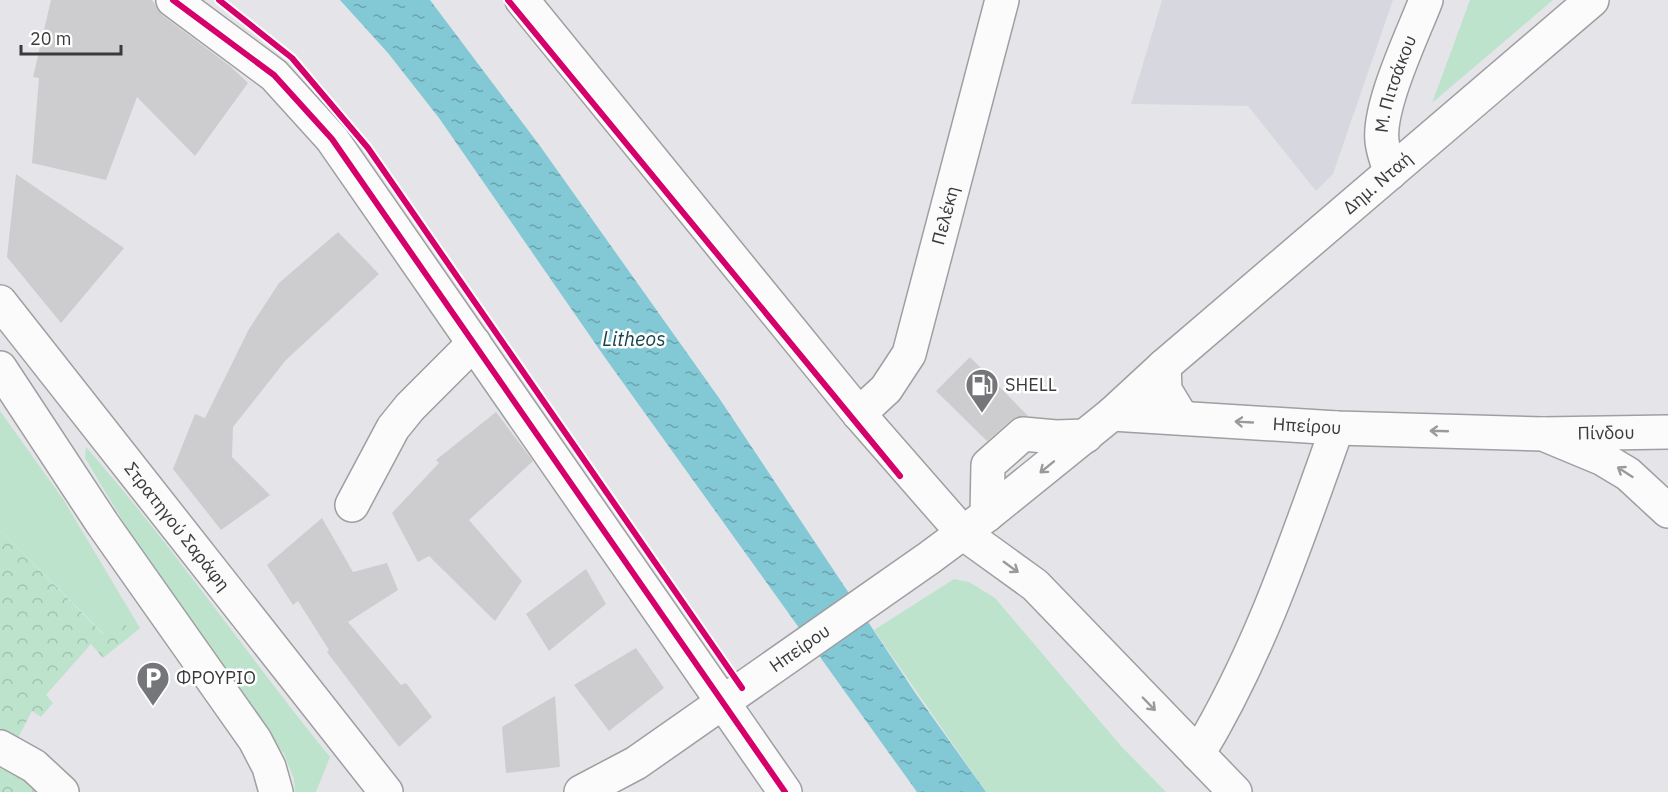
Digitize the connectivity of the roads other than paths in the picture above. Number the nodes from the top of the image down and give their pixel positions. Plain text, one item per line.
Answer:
1 (172, 0) edge
2 (522, 0) edge
3 (1002, 0) edge
4 (1426, 0) edge
5 (1592, 0) edge
6 (1390, 173) junction
7 (0, 302) edge
8 (474, 343) junction
9 (1164, 366) junction
10 (0, 368) edge
11 (859, 414) junction
12 (1112, 414) junction
13 (1182, 418) junction
14 (1337, 428) junction
15 (1668, 432) edge
16 (1543, 434) junction
17 (352, 505) dead end
18 (1668, 511) edge
19 (975, 524) junction
20 (722, 702) junction
21 (0, 747) edge
22 (354, 753) junction
23 (1198, 754) junction
24 (636, 763) junction
25 (62, 792) edge
26 (276, 792) edge
27 (386, 792) edge
28 (406, 792) edge
29 (580, 792) edge
30 (605, 792) edge
31 (785, 792) edge
32 (1235, 792) edge

1 - 8 street
2 - 11 street
3 - 11 street, Πελέκη
4 - 6 street, Μ. Πιτσάκου
5 - 6 street, Δημ. Νταή
6 - 9 street, Δημ. Νταή
7 - 22 street, Στρατηγού Σαράφη
8 - 17 street
8 - 20 street
9 - 12 street, Δημ. Νταή
9 - 13 street
10 - 26 street
11 - 19 street
12 - 13 street, Ηπείρου
12 -> 19 street, Ηπείρου
14 -> 13 street, Ηπείρου
16 -> 14 street, Ηπείρου
14 - 23 street
15 - 16 street, Πίνδου
18 -> 16 street, Ηπείρου
19 - 20 street, Ηπείρου
19 -> 23 street
20 - 24 street, Ηπείρου
20 - 31 street
21 - 25 street
22 - 27 street
22 - 28 street
23 - 32 street
24 - 29 street, Ηπείρου
24 - 30 street, Ηπείρου

